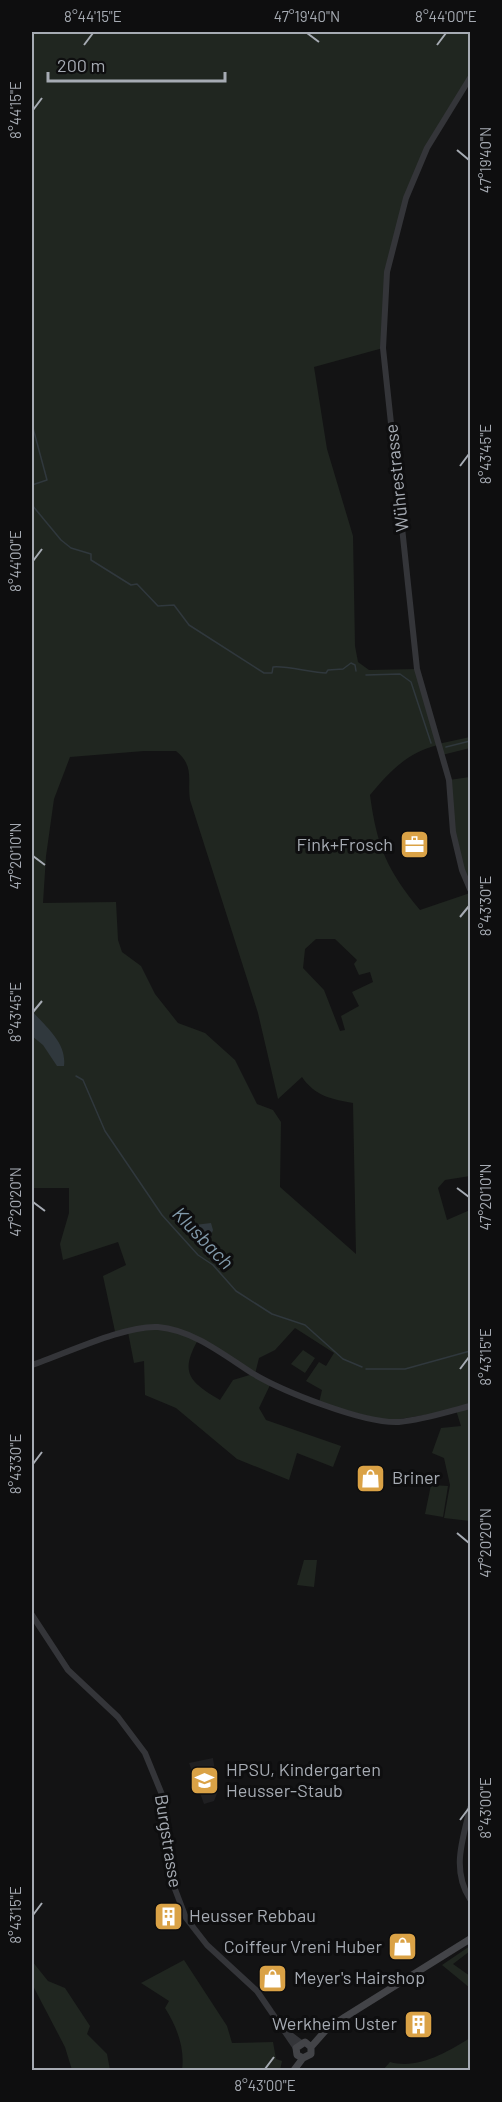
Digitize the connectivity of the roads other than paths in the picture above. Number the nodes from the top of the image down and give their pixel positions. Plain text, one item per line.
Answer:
1 (471, 78) edge
2 (471, 889) edge
3 (32, 1365) edge
4 (471, 1406) edge
5 (32, 1615) edge
6 (471, 1808) edge
7 (471, 1899) edge
8 (471, 1939) edge
9 (303, 2049) junction
10 (293, 2070) edge

1 - 2 street, Wührestrasse
3 - 4 street
5 - 9 street, Burgstrasse
6 - 7 street
8 - 9 main road
9 - 10 main road

